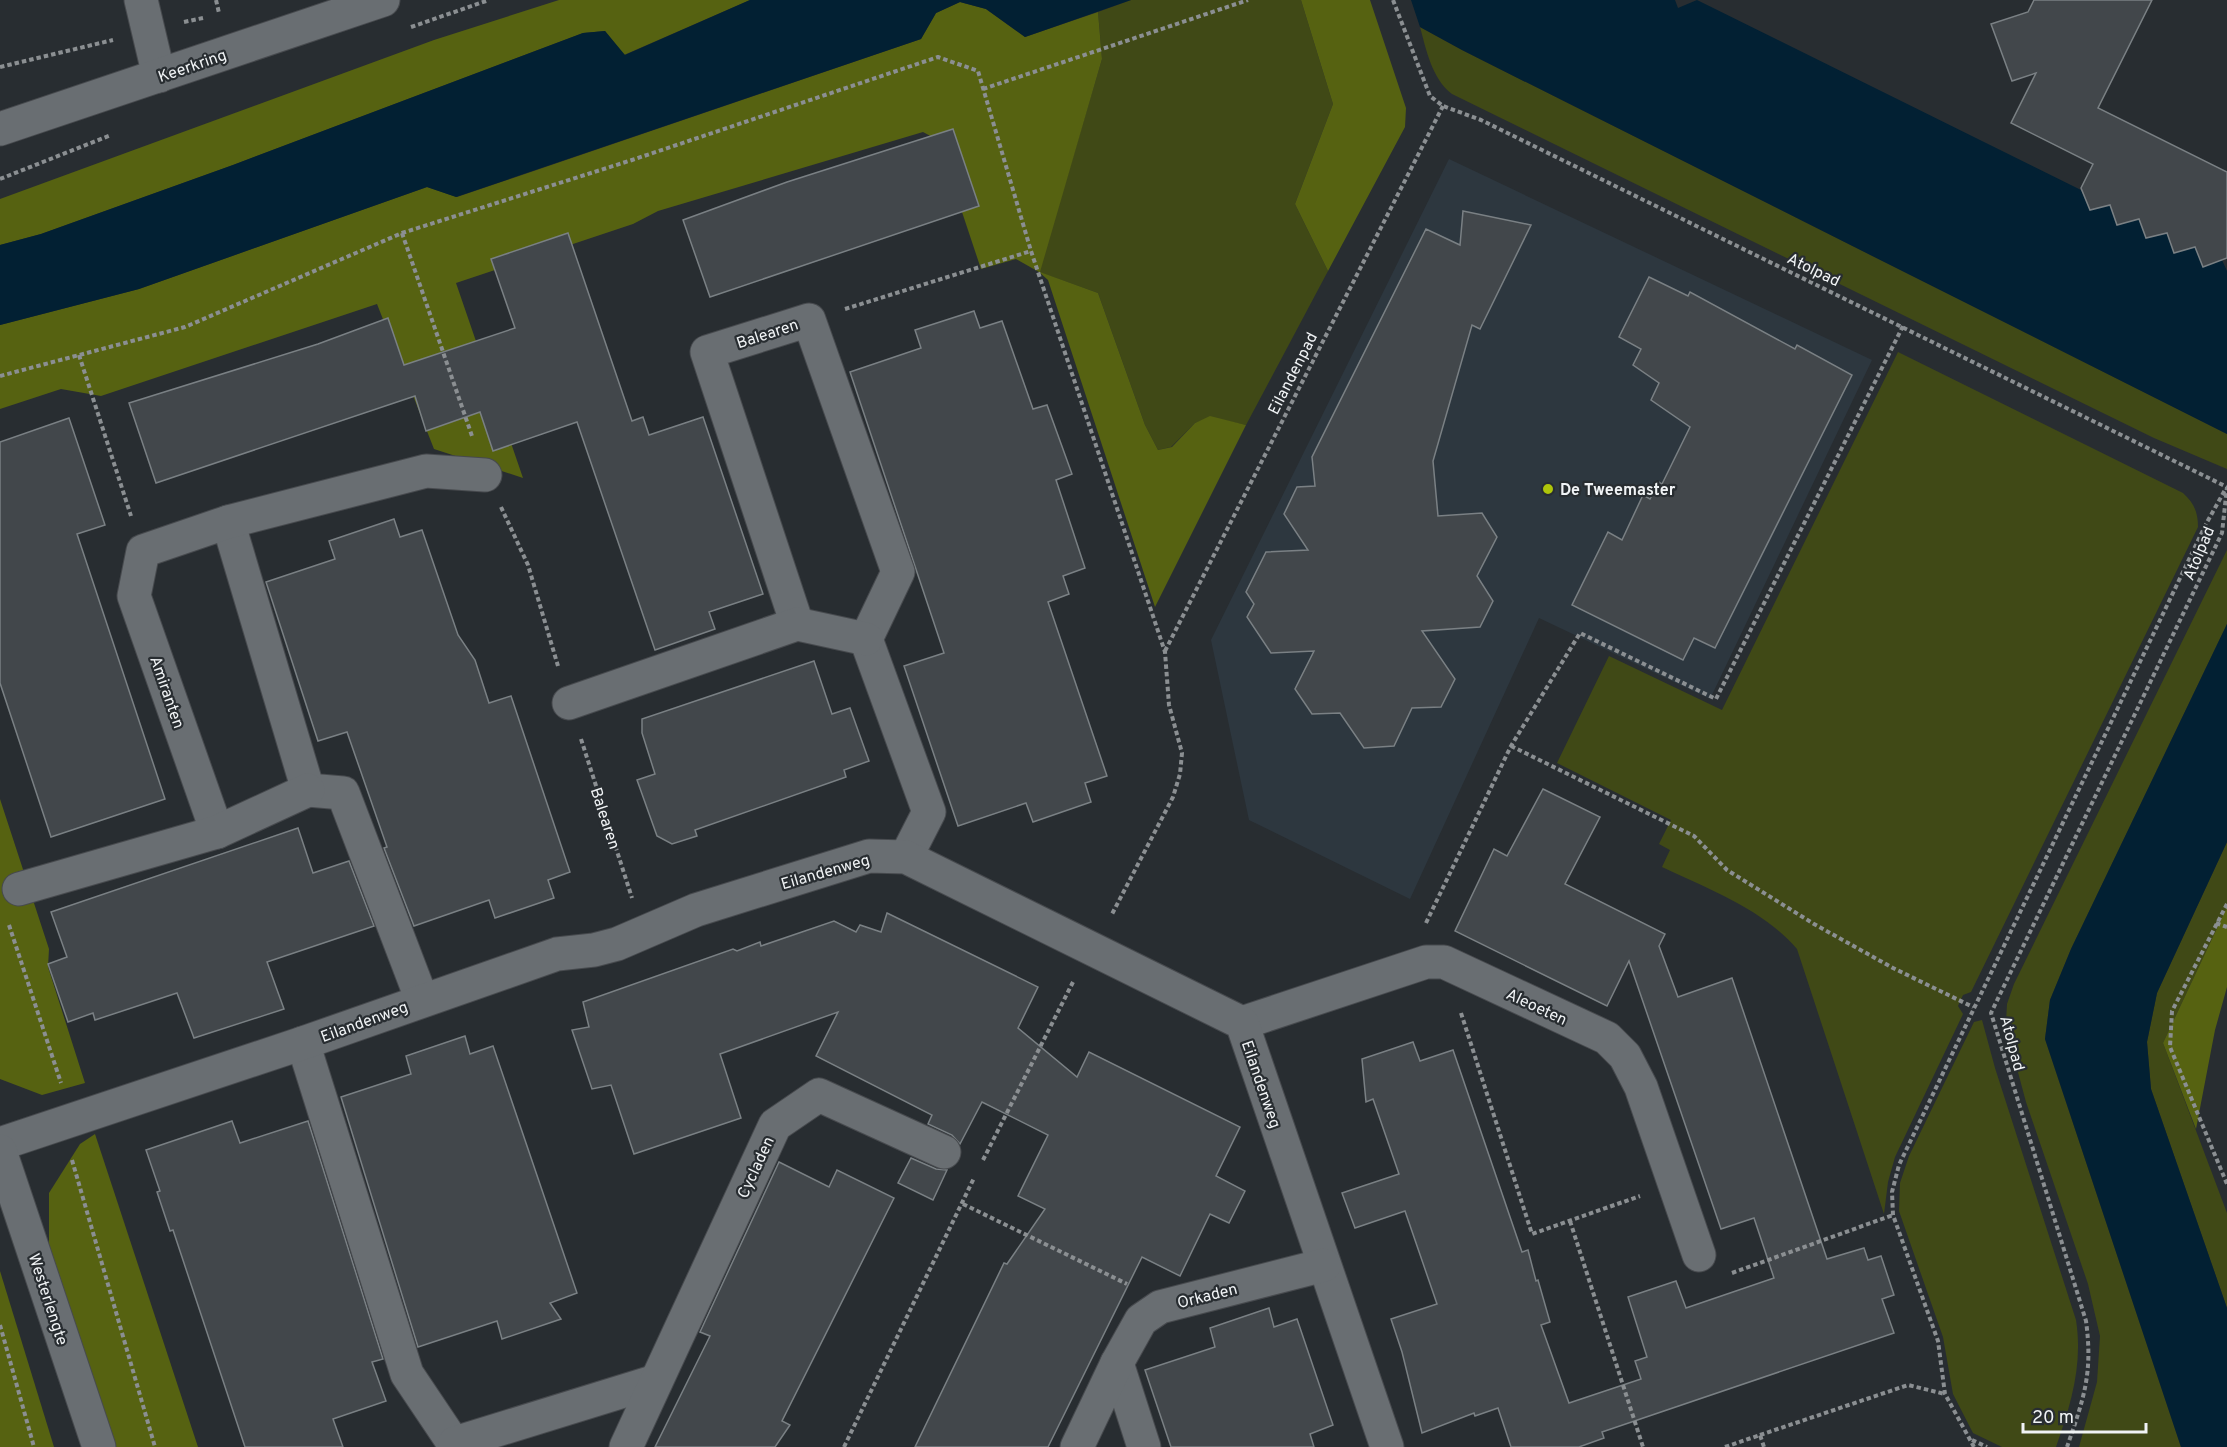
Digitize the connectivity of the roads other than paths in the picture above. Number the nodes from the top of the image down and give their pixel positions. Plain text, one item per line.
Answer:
1 (141, 0) edge
2 (383, 0) edge
3 (159, 76) junction
4 (0, 129) edge
5 (485, 474) road end
6 (228, 522) junction
7 (797, 624) junction
8 (866, 639) junction
9 (569, 703) road end
10 (308, 790) junction
11 (217, 832) junction
12 (906, 857) junction
13 (19, 890) dead end
14 (422, 1000) junction
15 (1242, 1023) junction
16 (303, 1043) junction
17 (0, 1144) edge
18 (0, 1151) edge
19 (944, 1152) dead end
20 (1699, 1255) road end
21 (1324, 1265) junction
22 (1117, 1363) junction
23 (656, 1382) junction
24 (455, 1445) edge
25 (99, 1447) edge
26 (626, 1447) edge
27 (1077, 1447) edge
28 (1144, 1447) edge
29 (1387, 1447) edge

1 - 3 street
2 - 3 street, Keerkring
3 - 4 street, Keerkring
5 - 6 street
6 - 10 street
6 - 11 street, Amiranten
7 - 8 street
7 - 8 street, Balearen
7 - 9 street
8 - 12 street
10 - 11 street
10 - 14 street
11 - 13 street
12 - 14 street, Eilandenweg
12 - 15 street, Eilandenweg
14 - 16 street, Eilandenweg
15 - 20 street, Aleoeten
15 - 21 street, Eilandenweg
16 - 17 street, Eilandenweg
16 - 24 street
18 - 25 street, Westerlengte
19 - 23 street, Cycladen
21 - 22 street, Orkaden
21 - 29 street, Eilandenweg
22 - 27 street, Orkaden
22 - 28 street
23 - 24 street
23 - 26 street, Cycladen

